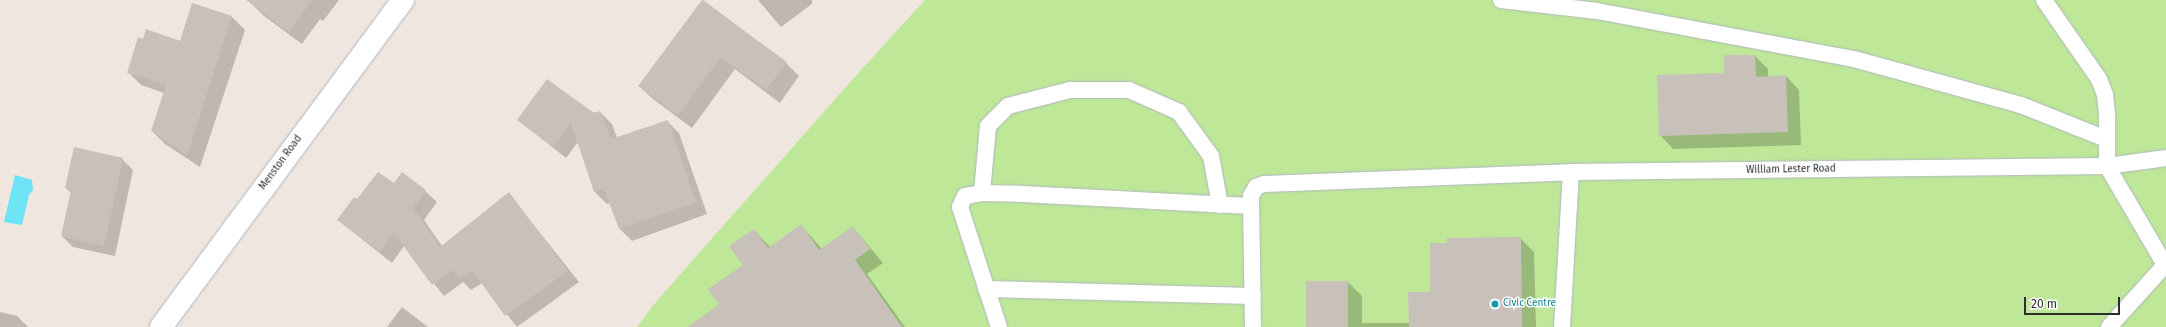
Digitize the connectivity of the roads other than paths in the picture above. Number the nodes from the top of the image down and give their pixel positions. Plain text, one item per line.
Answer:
1 (403, 0) edge
2 (1501, 0) edge
3 (2044, 0) edge
4 (2106, 139) junction
5 (2166, 158) edge
6 (2107, 166) junction
7 (1570, 172) junction
8 (982, 193) junction
9 (1220, 205) junction
10 (1251, 206) junction
11 (2166, 265) edge
12 (986, 289) junction
13 (1253, 296) junction
14 (161, 327) edge
15 (999, 327) edge
16 (1253, 327) edge
17 (1562, 327) edge
18 (2109, 327) edge

1 - 14 street, Menston Road
2 - 4 lane
3 - 4 lane
4 - 6 lane
5 - 6 lane, William Lester Road
6 - 7 lane, William Lester Road
6 - 11 lane
7 - 10 lane, William Lester Road
7 - 17 lane
8 - 9 lane
8 - 9 lane
8 - 12 lane
9 - 10 lane
10 - 13 lane
11 - 18 lane
12 - 13 lane
12 - 15 lane
13 - 16 lane

